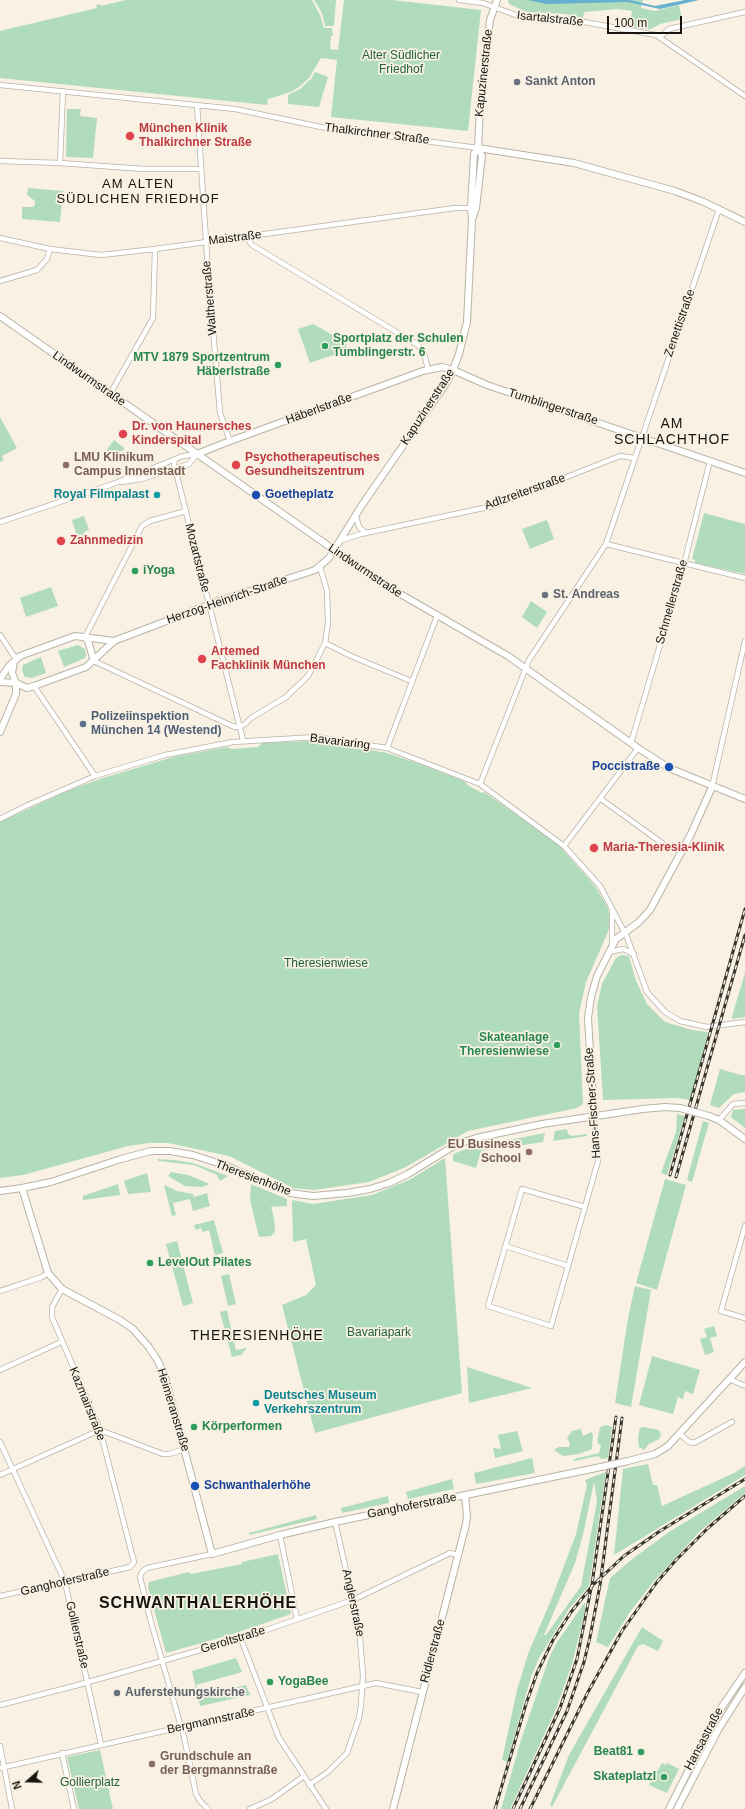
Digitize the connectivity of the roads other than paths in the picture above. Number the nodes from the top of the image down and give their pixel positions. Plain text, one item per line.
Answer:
1 (459, 0) edge
2 (497, 0) edge
3 (494, 8) junction
4 (745, 12) edge
5 (660, 37) junction
6 (0, 85) edge
7 (63, 91) junction
8 (745, 96) edge
9 (197, 105) junction
10 (478, 148) junction
11 (0, 161) edge
12 (60, 163) junction
13 (201, 169) junction
14 (471, 208) junction
15 (719, 209) junction
16 (472, 220) junction
17 (745, 222) edge
18 (246, 237) junction
19 (0, 238) edge
20 (206, 241) junction
21 (50, 249) junction
22 (155, 249) junction
23 (0, 281) edge
24 (0, 316) edge
25 (442, 367) joint
26 (428, 369) junction
27 (453, 370) junction
28 (110, 394) junction
29 (642, 437) junction
30 (230, 441) junction
31 (197, 454) junction
32 (634, 458) junction
33 (175, 459) junction
34 (710, 460) junction
35 (175, 468) junction
36 (745, 473) edge
37 (113, 484) junction
38 (186, 511) junction
39 (356, 516) junction
40 (0, 522) edge
41 (367, 533) junction
42 (342, 540) junction
43 (606, 544) junction
44 (334, 551) junction
45 (684, 564) junction
46 (320, 567) junction
47 (745, 578) edge
48 (209, 605) junction
49 (437, 616) junction
50 (0, 635) edge
51 (85, 637) junction
52 (114, 640) junction
53 (745, 641) edge
54 (325, 643) junction
55 (15, 660) junction
56 (94, 661) junction
57 (525, 668) junction
58 (0, 680) edge
59 (411, 681) junction
60 (16, 683) junction
61 (31, 687) junction
62 (16, 694) junction
63 (240, 726) junction
64 (0, 732) edge
65 (243, 740) junction
66 (631, 743) junction
67 (386, 748) junction
68 (638, 748) junction
69 (94, 776) junction
70 (480, 784) junction
71 (712, 787) junction
72 (601, 799) junction
73 (745, 799) edge
74 (0, 819) edge
75 (662, 843) dead end
76 (564, 846) junction
77 (612, 907) junction
78 (624, 932) junction
79 (612, 944) junction
80 (608, 953) junction
81 (634, 954) junction
82 (745, 1022) edge
83 (745, 1102) edge
84 (594, 1117) junction
85 (719, 1120) junction
86 (745, 1140) edge
87 (22, 1188) junction
88 (0, 1191) edge
89 (585, 1207) junction
90 (745, 1226) edge
91 (505, 1246) junction
92 (568, 1266) junction
93 (48, 1273) junction
94 (62, 1289) junction
95 (0, 1291) edge
96 (745, 1318) edge
97 (61, 1342) junction
98 (745, 1362) edge
99 (0, 1370) edge
100 (729, 1378) junction
101 (745, 1386) edge
102 (732, 1422) dead end
103 (100, 1430) junction
104 (680, 1434) junction
105 (0, 1442) edge
106 (185, 1450) junction
107 (12, 1470) junction
108 (0, 1475) edge
109 (465, 1495) junction
110 (335, 1522) junction
111 (280, 1535) junction
112 (212, 1554) junction
113 (458, 1555) junction
114 (130, 1567) joint
115 (65, 1582) junction
116 (0, 1596) edge
117 (352, 1600) junction
118 (297, 1619) junction
119 (241, 1639) junction
120 (162, 1662) junction
121 (745, 1673) edge
122 (87, 1682) junction
123 (362, 1686) junction
124 (745, 1686) edge
125 (422, 1692) junction
126 (0, 1705) edge
127 (268, 1708) junction
128 (181, 1728) junction
129 (101, 1744) junction
130 (0, 1746) edge
131 (62, 1753) junction
132 (2, 1768) edge
133 (304, 1776) junction
134 (309, 1785) junction
135 (206, 1808) edge
136 (393, 1808) edge
137 (12, 1809) edge
138 (74, 1809) edge
139 (250, 1809) edge
140 (326, 1809) edge
141 (669, 1809) edge
142 (677, 1809) edge

1 - 3 street, Isartalstraße
2 - 3 main road, Kapuzinerstraße
3 - 5 street, Isartalstraße
3 - 10 main road, Kapuzinerstraße
4 - 5 street
5 - 8 street
6 - 7 street, Thalkirchner Straße
7 - 9 street, Thalkirchner Straße
7 - 12 street
9 - 10 street, Thalkirchner Straße
9 - 13 street, Waltherstraße
10 - 14 main road, Kapuzinerstraße
10 - 15 main road, Thalkirchner Straße
10 - 16 main road, Kapuzinerstraße
11 - 12 street
12 - 13 street
13 - 20 street, Waltherstraße
14 - 16 main road, Kapuzinerstraße
14 - 18 street, Maistraße
15 - 17 main road, Thalkirchner Straße
15 - 29 street, Zenettistraße
16 - 27 main road, Kapuzinerstraße
18 - 20 street, Maistraße
18 - 26 street
19 - 21 street, Maistraße
20 - 22 street, Maistraße
20 - 30 street, Waltherstraße
21 - 22 street, Maistraße
21 - 23 street
22 - 28 street
24 - 28 main road, Lindwurmstraße
25 - 26 main road, Häberlstraße
25 - 27 main road, Tumblingerstraße
26 - 30 main road, Häberlstraße
27 - 29 main road, Tumblingerstraße
27 - 39 main road, Kapuzinerstraße
28 - 31 main road, Lindwurmstraße
29 - 32 street, Zenettistraße
29 - 34 main road, Tumblingerstraße
30 - 31 main road, Häberlstraße
31 - 33 street
31 - 35 street
31 - 44 main road, Lindwurmstraße
32 - 41 street, Adlzreiterstraße
32 - 43 street
33 - 35 street, Mozartstraße
33 - 37 street
34 - 36 main road, Tumblingerstraße
34 - 45 street, Schmellerstraße
35 - 37 street
35 - 38 street, Mozartstraße
37 - 40 street
38 - 48 street, Mozartstraße
38 - 51 street
39 - 41 street
39 - 42 main road, Kapuzinerstraße
41 - 42 street, Adlzreiterstraße
42 - 44 main road, Kapuzinerstraße
43 - 45 street
43 - 57 street
44 - 46 main road, Herzog-Heinrich-Straße
44 - 49 main road, Lindwurmstraße
45 - 47 street
45 - 66 street, Schmellerstraße
46 - 48 main road, Herzog-Heinrich-Straße
46 - 54 street
48 - 52 main road, Herzog-Heinrich-Straße
48 - 63 street, Mozartstraße
49 - 57 main road, Lindwurmstraße
49 - 59 street
50 - 55 street
51 - 52 main road
51 - 55 main road
51 - 56 main road
52 - 56 main road
53 - 71 street
54 - 59 street
54 - 63 street
55 - 58 main road
55 - 60 main road
56 - 61 main road
56 - 63 street
57 - 66 main road, Lindwurmstraße
57 - 70 street
58 - 60 main road
59 - 67 street
60 - 61 main road
60 - 62 main road
61 - 62 main road
61 - 69 street
62 - 64 main road
63 - 65 street, Mozartstraße
65 - 67 street, Bavariaring
65 - 69 street, Bavariaring
66 - 68 main road, Lindwurmstraße
67 - 70 street, Bavariaring
68 - 71 main road, Lindwurmstraße
68 - 72 street
69 - 74 street, Bavariaring
70 - 76 street, Bavariaring
71 - 73 main road, Lindwurmstraße
71 - 78 main road
72 - 75 street
72 - 76 street
76 - 77 street, Bavariaring
77 - 78 street, Bavariaring
77 - 79 street, Bavariaring
78 - 79 main road, Hans-Fischer-Straße
78 - 81 street, Bavariaring
79 - 80 main road, Hans-Fischer-Straße
80 - 81 street
80 - 84 main road, Hans-Fischer-Straße
81 - 82 street, Bavariaring
83 - 85 street
84 - 85 main road, Theresienhöhe, bridge
84 - 87 main road, Theresienhöhe
84 - 89 street, Hans-Fischer-Straße
85 - 86 main road, Theresienhöhe
87 - 88 main road, Theresienhöhe
87 - 93 main road
89 - 91 street
89 - 92 street, Hans-Fischer-Straße
90 - 96 street
91 - 92 street
91 - 92 street, Hans-Fischer-Straße
93 - 94 main road
93 - 95 street
94 - 97 street, Kazmairstraße
94 - 106 main road, Heimeranstraße
97 - 99 street
97 - 103 street, Kazmairstraße
98 - 100 main road, Ganghoferstraße
100 - 101 street
100 - 104 main road, Ganghoferstraße
102 - 104 street
103 - 106 street
103 - 107 street
103 - 114 street, Kazmairstraße
104 - 109 main road, Ganghoferstraße, bridge
105 - 107 street, Gollierstraße
106 - 112 main road, Heimeranstraße
107 - 108 street
107 - 115 street, Gollierstraße
109 - 110 main road, Ganghoferstraße
109 - 113 main road, Ridlerstraße
110 - 111 main road, Ganghoferstraße
110 - 117 street, Anglerstraße
111 - 112 main road, Ganghoferstraße
111 - 118 street
112 - 120 street, Ganghoferstraße
113 - 117 street, Geroltstraße
113 - 125 main road, Ridlerstraße
114 - 115 street, Ganghoferstraße
115 - 116 street, Ganghoferstraße
115 - 122 street, Gollierstraße
117 - 118 street, Geroltstraße
117 - 123 street, Anglerstraße
118 - 119 street, Geroltstraße
119 - 120 street, Geroltstraße
119 - 127 street
120 - 122 street, Geroltstraße
120 - 128 street
121 - 141 main road, Hansastraße
122 - 126 street, Geroltstraße
122 - 129 street, Gollierstraße
123 - 125 street, Bergmannstraße
123 - 127 street, Bergmannstraße
123 - 134 street, Anglerstraße
124 - 142 main road, Hansastraße
125 - 136 main road, Ridlerstraße
127 - 128 street, Bergmannstraße
127 - 133 street
128 - 129 street, Bergmannstraße
128 - 135 street
129 - 131 street, Bergmannstraße
130 - 132 street
131 - 132 street, Bergmannstraße
131 - 138 street
132 - 137 street
133 - 134 street
133 - 139 street
134 - 140 street

